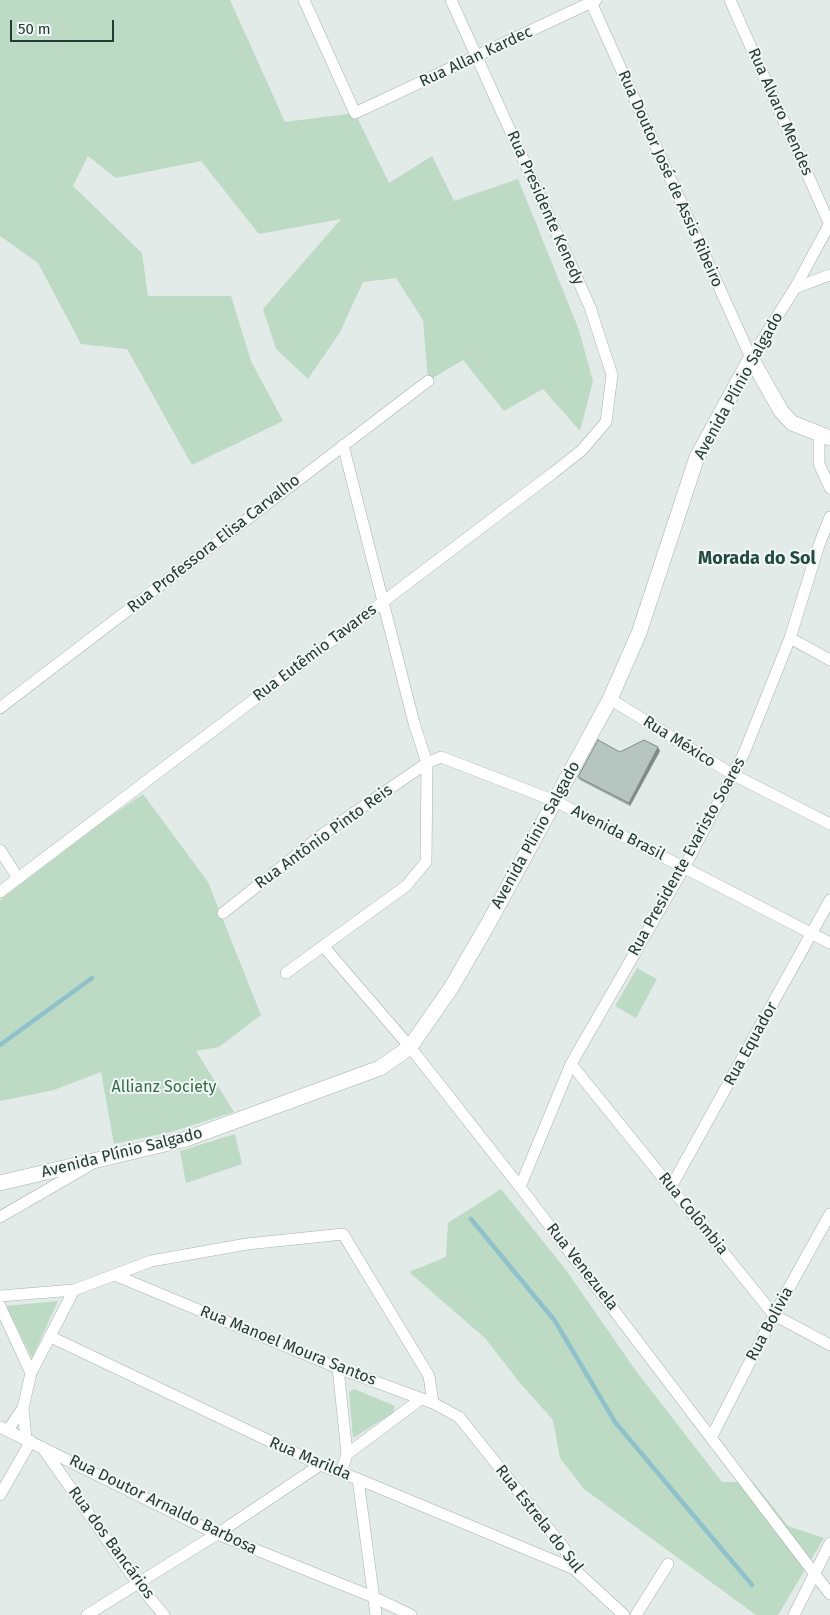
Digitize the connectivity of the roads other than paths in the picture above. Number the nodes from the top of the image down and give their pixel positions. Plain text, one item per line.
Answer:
1 (304, 0) edge
2 (451, 0) edge
3 (730, 0) edge
4 (593, 1) edge
5 (477, 56) junction
6 (830, 224) edge
7 (830, 274) edge
8 (795, 288) junction
9 (751, 358) junction
10 (428, 381) dead end
11 (606, 422) joint
12 (825, 437) edge
13 (343, 445) junction
14 (830, 488) edge
15 (830, 518) edge
16 (384, 602) junction
17 (790, 638) junction
18 (830, 660) edge
19 (610, 699) junction
20 (0, 708) edge
21 (427, 763) junction
22 (732, 774) junction
23 (555, 801) junction
24 (830, 824) edge
25 (0, 850) edge
26 (685, 866) junction
27 (18, 878) junction
28 (0, 892) edge
29 (830, 900) edge
30 (223, 913) dead end
31 (812, 934) junction
32 (830, 943) edge
33 (324, 947) junction
34 (286, 974) dead end
35 (410, 1047) junction
36 (571, 1064) junction
37 (104, 1157) junction
38 (0, 1183) edge
39 (520, 1187) junction
40 (671, 1187) junction
41 (830, 1214) edge
42 (0, 1217) edge
43 (117, 1276) junction
44 (74, 1290) junction
45 (0, 1296) edge
46 (0, 1306) edge
47 (774, 1315) junction
48 (51, 1338) junction
49 (830, 1345) edge
50 (338, 1368) junction
51 (30, 1373) junction
52 (420, 1399) junction
53 (433, 1403) junction
54 (23, 1408) junction
55 (459, 1418) joint
56 (4, 1428) edge
57 (712, 1436) junction
58 (33, 1442) junction
59 (348, 1454) junction
60 (320, 1465) junction
61 (341, 1473) junction
62 (358, 1479) junction
63 (0, 1495) edge
64 (217, 1534) junction
65 (830, 1543) edge
66 (668, 1564) dead end
67 (574, 1569) junction
68 (814, 1576) junction
69 (138, 1584) junction
70 (830, 1594) edge
71 (373, 1597) junction
72 (87, 1615) edge
73 (164, 1615) edge
74 (376, 1615) edge
75 (411, 1615) edge
76 (624, 1615) edge
77 (636, 1615) edge
78 (794, 1615) edge

1 - 5 street, Rua Allan Kardec
2 - 5 street, Rua Presidente Kenedy
3 - 6 street, Rua Alvaro Mendes
4 - 5 street, Rua Allan Kardec
4 - 9 street, Rua Doutor José de Assis Ribeiro
5 - 11 street, Rua Presidente Kenedy
6 - 8 street, Avenida Plínio Salgado
7 - 8 street
8 - 9 street, Avenida Plínio Salgado
9 - 12 street
9 - 19 street, Avenida Plínio Salgado
10 - 13 street, Rua Professora Elisa Carvalho
11 - 16 street, Rua Eutêmio Tavares
12 - 14 street
13 - 16 street
13 - 20 street, Rua Professora Elisa Carvalho
15 - 17 street, Rua Presidente Evaristo Soares
16 - 21 street
16 - 27 street, Rua Eutêmio Tavares
17 - 18 street
17 - 22 street, Rua Presidente Evaristo Soares
19 - 22 street, Rua México
19 - 23 street, Avenida Plínio Salgado
21 - 23 street, Avenida Brasil
21 - 30 street, Rua Antônio Pinto Reis
21 - 33 street
22 - 24 street, Rua México
22 - 26 street, Rua Presidente Evaristo Soares
23 - 26 street, Avenida Brasil
23 - 35 street, Avenida Plínio Salgado
25 - 27 street
26 - 31 street, Avenida Brasil
26 - 36 street, Rua Presidente Evaristo Soares
27 - 28 street, Rua Eutêmio Tavares
29 - 31 street, Rua Equador
31 - 32 street, Avenida Brasil
31 - 40 street, Rua Equador
33 - 34 street
33 - 35 street, Rua Venezuela
35 - 37 street, Avenida Plínio Salgado
35 - 39 street, Rua Venezuela
36 - 39 street, Rua Presidente Evaristo Soares
36 - 40 street, Rua Colômbia
37 - 38 street, Avenida Plínio Salgado
37 - 42 street
39 - 57 street, Rua Venezuela
40 - 47 street, Rua Colômbia
41 - 47 street, Rua Bolívia
43 - 44 street
43 - 50 street, Rua Manoel Moura Santos
43 - 53 street
44 - 45 street
44 - 48 street
46 - 51 street
47 - 49 street, Rua Colômbia
47 - 57 street, Rua Bolívia
48 - 51 street
48 - 60 street, Rua Marilda
50 - 52 street, Rua Manoel Moura Santos
50 - 59 street
51 - 54 street
52 - 53 street, Rua Manoel Moura Santos
52 - 59 street
53 - 55 street, Rua Manoel Moura Santos
54 - 56 street
54 - 58 street
55 - 67 street, Rua Estrela do Sul
56 - 58 street, Rua Doutor Arnaldo Barbosa
57 - 68 street, Rua Venezuela
58 - 63 street
58 - 64 street, Rua Doutor Arnaldo Barbosa
58 - 69 street, Rua dos Bancários
59 - 61 street
60 - 61 street, Rua Marilda
60 - 64 street
61 - 62 street, Rua Marilda
62 - 67 street, Rua Marilda
62 - 71 street
64 - 69 street
64 - 71 street, Rua Doutor Arnaldo Barbosa
65 - 68 street
66 - 77 street
67 - 76 street, Rua Estrela do Sul
68 - 70 street, Rua Venezuela
68 - 78 street
69 - 72 street
69 - 73 street, Rua dos Bancários
71 - 74 street
71 - 75 street, Rua Doutor Arnaldo Barbosa

